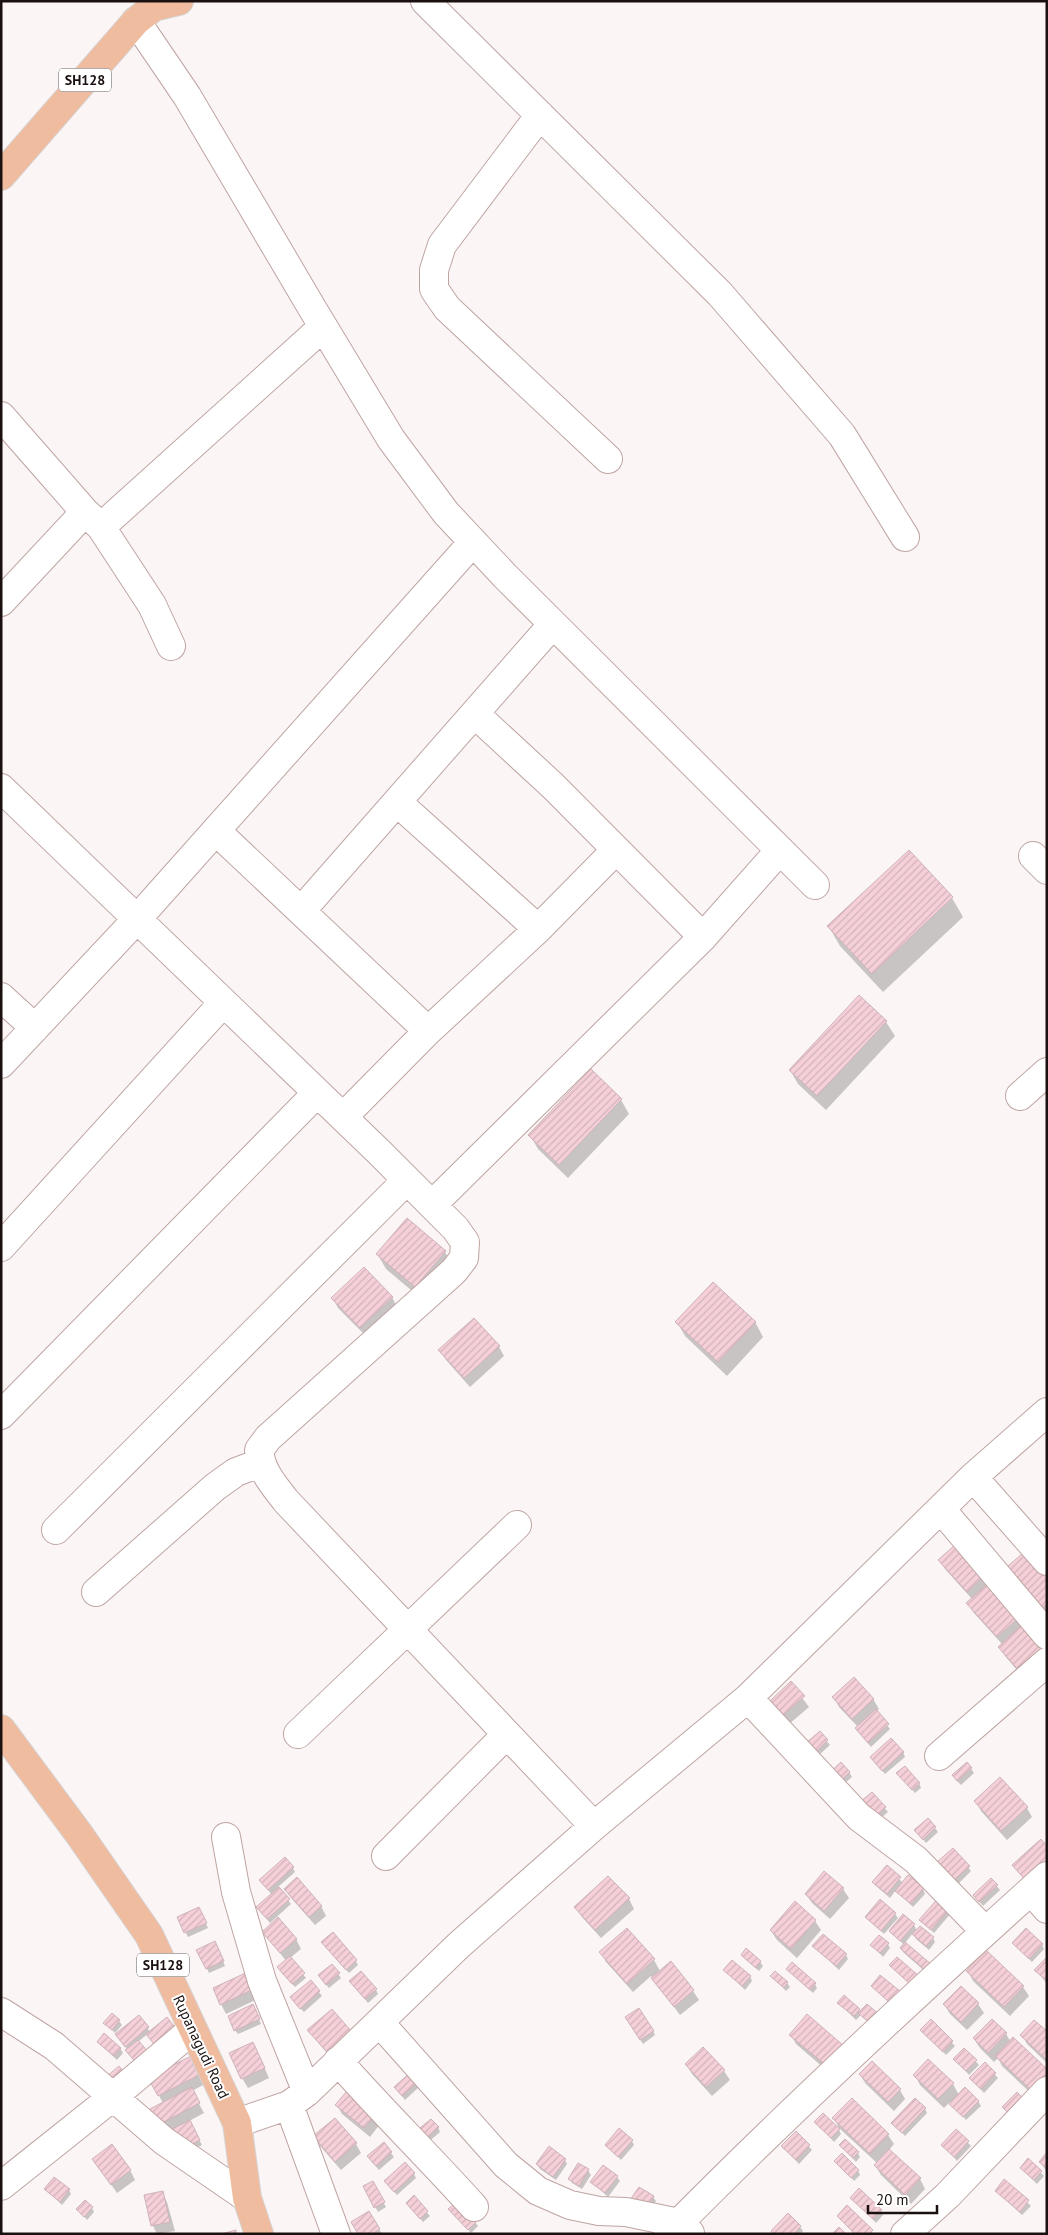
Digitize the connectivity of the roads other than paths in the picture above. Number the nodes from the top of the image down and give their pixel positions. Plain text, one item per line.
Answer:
1 (425, 1) edge
2 (152, 8) edge
3 (540, 115) junction
4 (1, 176) edge
5 (324, 328) junction
6 (1, 416) edge
7 (608, 458) dead end
8 (93, 519) junction
9 (905, 537) dead end
10 (473, 542) junction
11 (1, 602) edge
12 (553, 624) junction
13 (171, 646) dead end
14 (474, 714) junction
15 (1, 788) edge
16 (397, 802) junction
17 (216, 831) junction
18 (616, 850) junction
19 (780, 850) junction
20 (815, 885) dead end
21 (301, 911) junction
22 (137, 919) junction
23 (538, 929) junction
24 (704, 937) junction
25 (1, 997) edge
26 (223, 1002) junction
27 (35, 1028) junction
28 (428, 1031) junction
29 (1, 1064) edge
30 (1047, 1072) edge
31 (317, 1094) junction
32 (1020, 1096) dead end
33 (343, 1117) junction
34 (406, 1181) junction
35 (432, 1205) junction
36 (1, 1247) edge
37 (1047, 1412) edge
38 (1, 1415) edge
39 (260, 1463) junction
40 (973, 1477) junction
41 (941, 1508) junction
42 (517, 1525) dead end
43 (56, 1530) dead end
44 (1047, 1560) edge
45 (96, 1592) dead end
46 (407, 1629) junction
47 (1047, 1634) edge
48 (1047, 1662) edge
49 (748, 1698) junction
50 (1, 1729) edge
51 (298, 1734) dead end
52 (506, 1735) junction
53 (940, 1756) dead end
54 (594, 1826) junction
55 (226, 1836) dead end
56 (386, 1856) dead end
57 (1041, 1892) edge
58 (985, 1931) junction
59 (1, 2012) edge
60 (380, 2024) junction
61 (192, 2030) junction
62 (338, 2061) junction
63 (1047, 2091) edge
64 (114, 2096) junction
65 (298, 2098) junction
66 (237, 2123) junction
67 (1, 2186) edge
68 (247, 2198) junction
69 (474, 2207) dead end
70 (679, 2230) edge
71 (259, 2234) edge
72 (336, 2234) edge
73 (905, 2234) edge

1 - 3 street
2 - 4 main road, SH128
2 - 5 street
3 - 7 street
3 - 9 street
5 - 8 street
5 - 10 street
6 - 8 street
8 - 11 street
8 - 13 street
10 - 12 street
10 - 17 street
12 - 14 street
12 - 19 street
14 - 16 street
14 - 18 street
15 - 22 street
16 - 21 street
16 - 23 street
17 - 21 street
17 - 22 street
18 - 23 street
18 - 24 street
19 - 20 street
19 - 24 street
21 - 28 street
22 - 26 street
22 - 27 street
23 - 28 street
24 - 35 street
25 - 27 street
26 - 31 street
26 - 36 street
27 - 29 street
28 - 33 street
30 - 32 street
31 - 33 street
31 - 38 street
33 - 34 street
34 - 35 street
34 - 43 street
35 - 39 street
37 - 40 street
39 - 45 street
39 - 46 street
40 - 41 street
40 - 44 street
41 - 47 street
41 - 49 street
42 - 46 street
46 - 51 street
46 - 52 street
48 - 53 street
49 - 54 street
49 - 58 street
50 - 61 main road, Rupanagudi Road / SH128
52 - 54 street
52 - 56 street
54 - 60 street
55 - 65 street
57 - 58 street
58 - 70 street
59 - 64 street
60 - 62 street
60 - 70 street
61 - 64 street
61 - 66 main road, Rupanagudi Road / SH128
62 - 65 street
62 - 69 street
63 - 73 street
64 - 67 street
64 - 68 street
65 - 66 street
65 - 72 street
66 - 68 main road, Rupanagudi Road / SH128
68 - 71 main road, Rupanagudi Road / SH128

